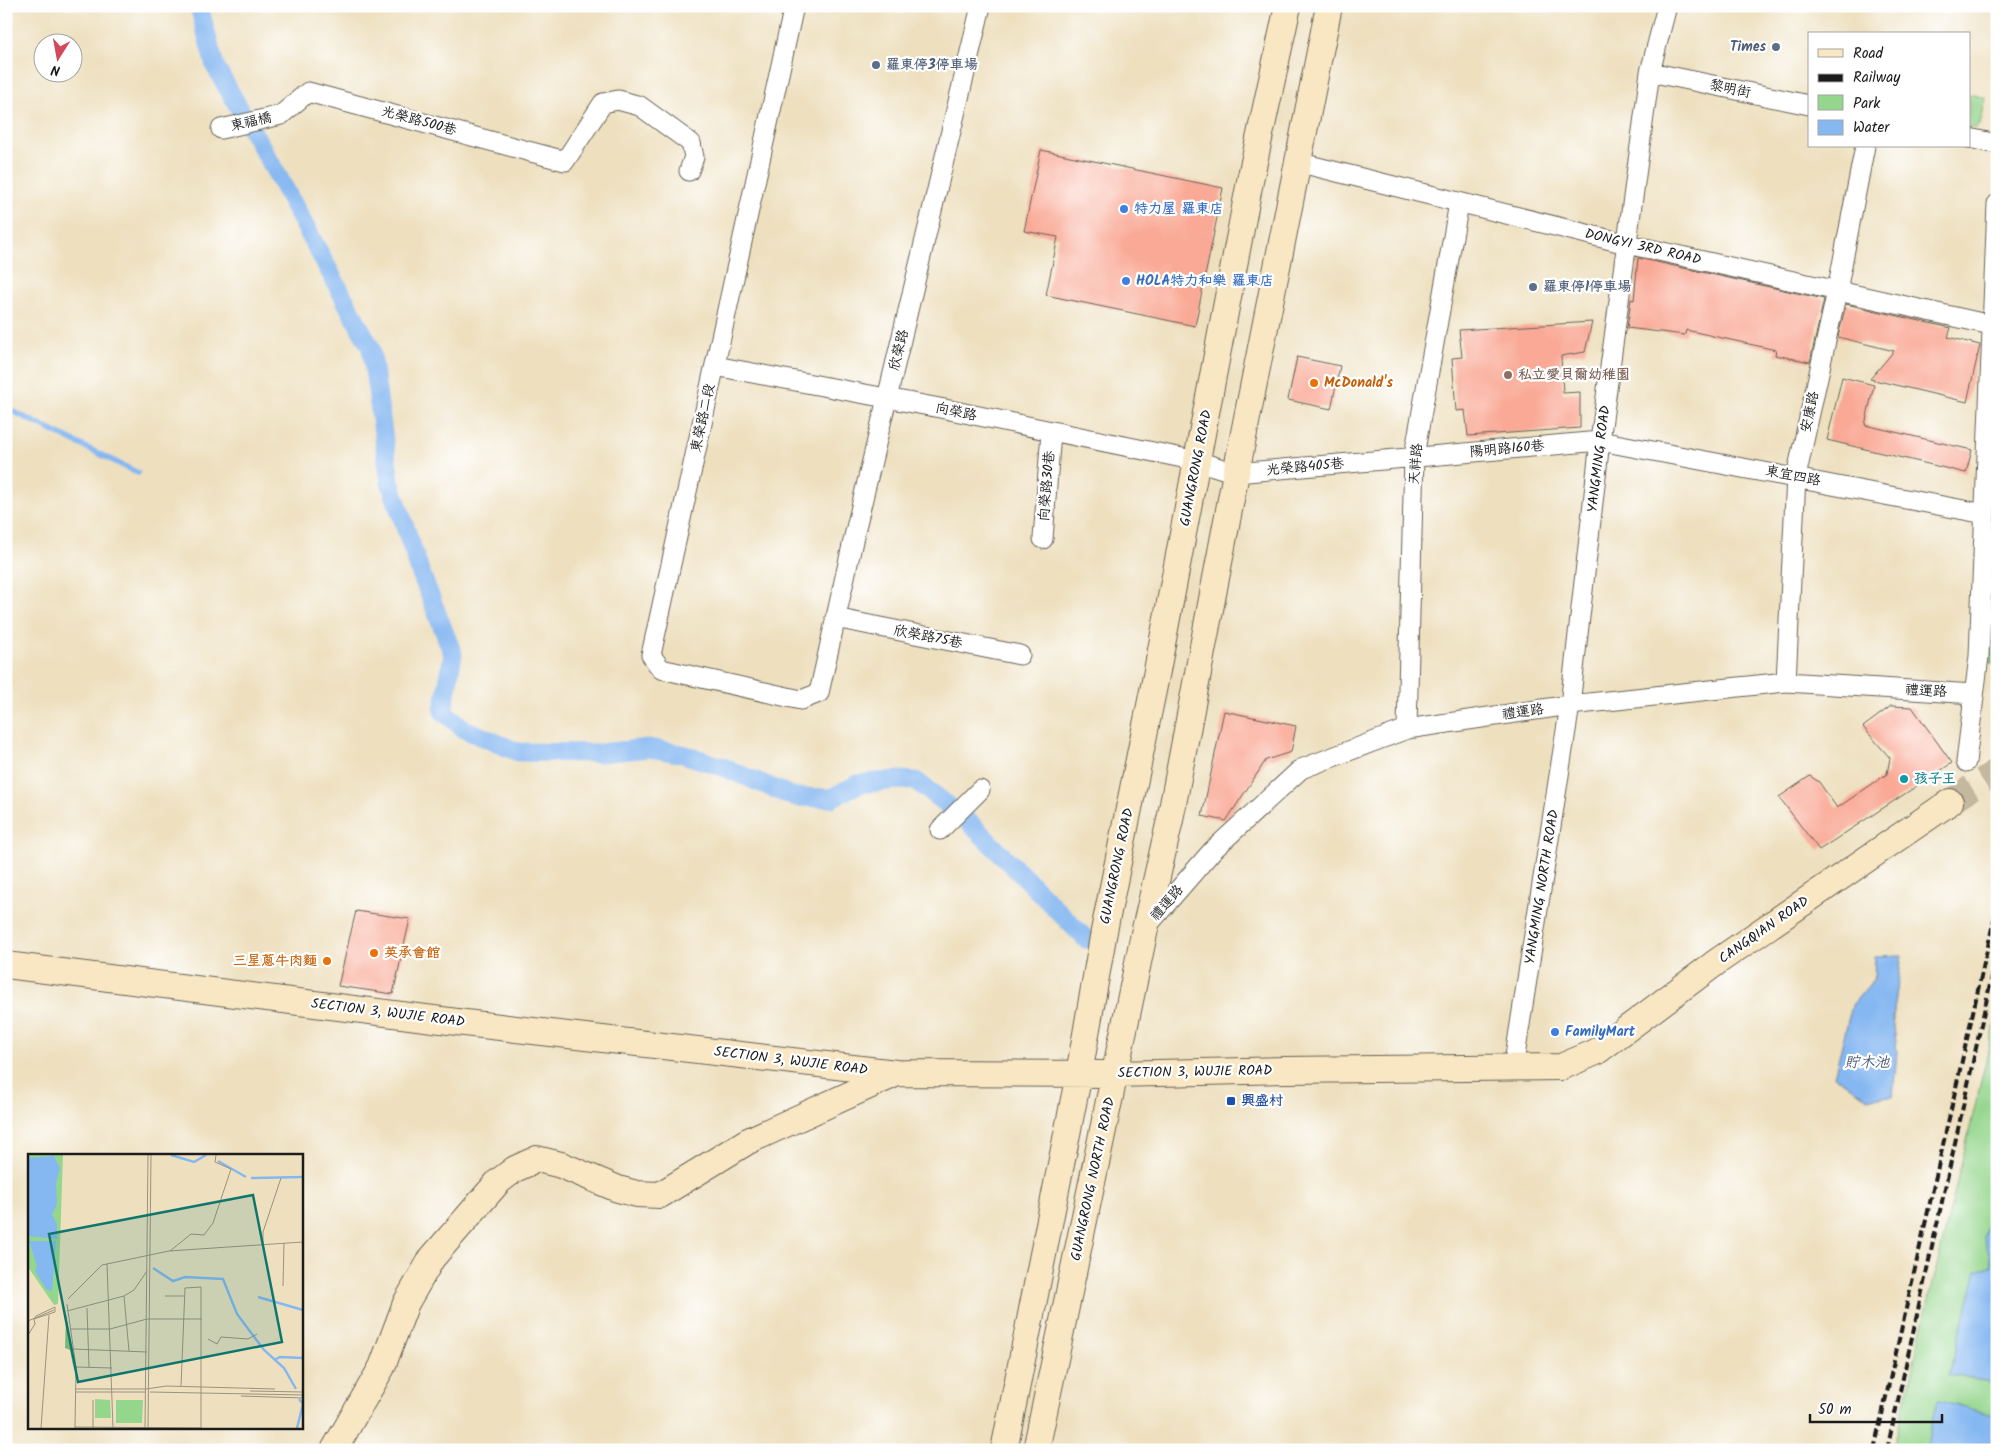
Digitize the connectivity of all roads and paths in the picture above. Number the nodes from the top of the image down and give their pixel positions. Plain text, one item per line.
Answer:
1 (794, 6) edge
2 (981, 6) edge
3 (1288, 6) edge
4 (1329, 6) edge
5 (1667, 6) edge
6 (1650, 72) junction
7 (1808, 105) edge
8 (281, 115) joint
9 (221, 129) dead end
10 (1970, 138) edge
11 (1997, 144) edge
12 (1865, 148) edge
13 (1296, 162) junction
14 (688, 171) dead end
15 (1459, 203) junction
16 (1997, 204) edge
17 (1628, 244) junction
18 (1837, 291) junction
19 (1991, 325) junction
20 (715, 366) junction
21 (887, 399) junction
22 (1051, 432) junction
23 (1600, 441) junction
24 (1414, 456) junction
25 (1197, 461) junction
26 (1236, 473) junction
27 (1796, 477) junction
28 (1985, 514) junction
29 (1042, 539) dead end
30 (835, 618) junction
31 (1020, 655) dead end
32 (1786, 682) junction
33 (819, 693) joint
34 (1974, 694) junction
35 (1570, 705) junction
36 (1407, 729) junction
37 (1966, 762) dead end
38 (980, 790) dead end
39 (1950, 802) tunnel mouth
40 (940, 830) dead end
41 (1145, 929) junction
42 (6, 965) edge
43 (1579, 1060) joint
44 (1513, 1069) junction
45 (896, 1073) junction
46 (1079, 1074) junction
47 (1114, 1074) junction
48 (334, 1450) edge
49 (1004, 1450) edge
50 (1036, 1450) edge

1 - 20 street, 東榮路二段
2 - 21 street, 欣榮路
3 - 25 street, GUANGRONG ROAD
4 - 13 street
5 - 6 street, YANGMING ROAD
6 - 7 street, 黎明街
6 - 17 street, YANGMING ROAD
8 - 9 street, 東福橋
8 - 14 street, 光榮路500巷
10 - 11 street
12 - 18 street, 安康路
13 - 15 street, DONGYI 3RD ROAD
13 - 26 street
15 - 17 street, DONGYI 3RD ROAD
15 - 24 street, 天祥路
16 - 19 street
17 - 18 street, DONGYI 3RD ROAD
17 - 23 street, YANGMING ROAD
18 - 19 street, DONGYI 3RD ROAD
18 - 27 street, 安康路
19 - 28 street
20 - 21 street, 向榮路
20 - 33 street, 東榮路二段
21 - 22 street, 向榮路
21 - 30 street, 欣榮路
22 - 25 street, 向榮路
22 - 29 street, 向榮路30巷
23 - 24 street, 陽明路160巷
23 - 27 street, 東宜四路
23 - 35 street, YANGMING ROAD
24 - 26 street, 光榮路405巷
24 - 36 street, 天祥路
25 - 26 street, 光榮路405巷
25 - 46 street, GUANGRONG ROAD
26 - 41 street, GUANGRONG NORTH ROAD
27 - 28 street, 東宜四路
27 - 32 street, 安康路
28 - 34 street
30 - 31 street, 欣榮路75巷
30 - 33 street, 欣榮路
32 - 34 street, 禮運路
32 - 35 street, 禮運路
34 - 37 street
35 - 36 street, 禮運路
35 - 44 street, YANGMING NORTH ROAD
36 - 41 street, 禮運路
38 - 40 street
39 - 43 street, CANGQIAN ROAD
41 - 47 street, GUANGRONG NORTH ROAD
42 - 45 street, SECTION 3, WUJIE ROAD
43 - 44 street, SECTION 3, WUJIE ROAD
44 - 47 street, SECTION 3, WUJIE ROAD
45 - 46 street, SECTION 3, WUJIE ROAD
45 - 48 street
46 - 47 street, SECTION 3, WUJIE ROAD
46 - 49 street
47 - 50 street, GUANGRONG NORTH ROAD

